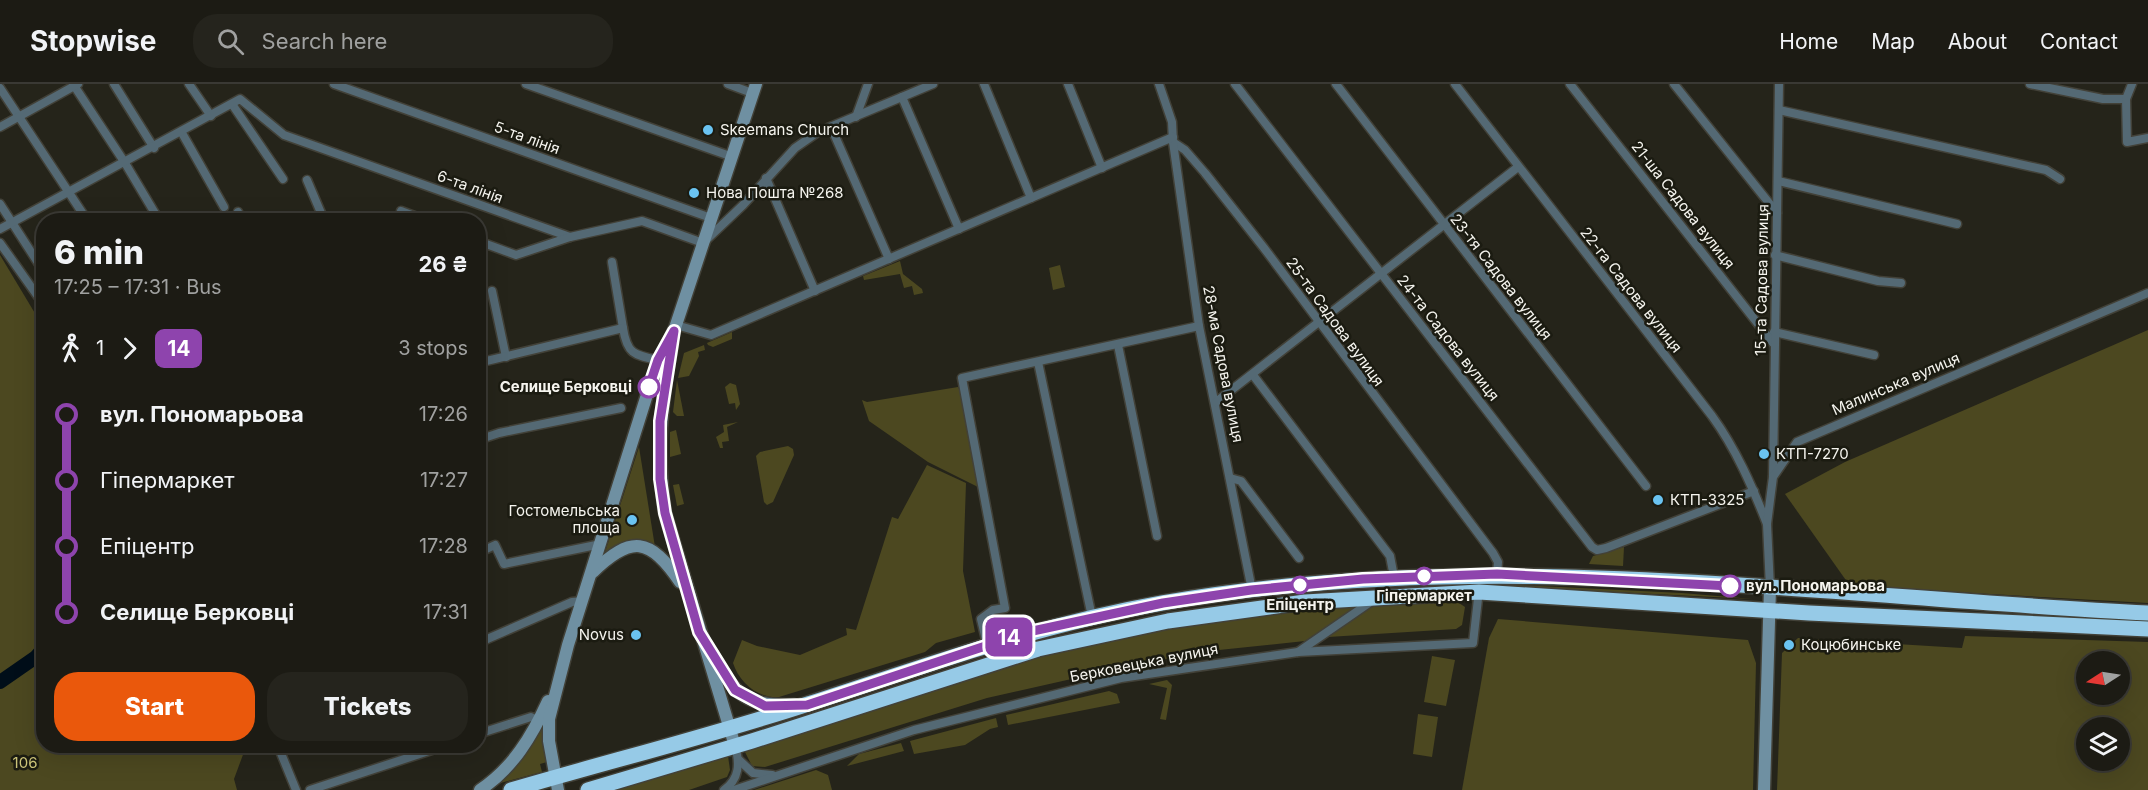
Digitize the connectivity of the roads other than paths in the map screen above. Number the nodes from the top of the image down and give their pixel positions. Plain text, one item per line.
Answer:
1 (114, 84) edge
2 (189, 84) edge
3 (334, 84) edge
4 (526, 84) edge
5 (728, 84) edge
6 (868, 84) edge
7 (933, 84) edge
8 (984, 84) edge
9 (1068, 84) edge
10 (1159, 84) edge
11 (1235, 84) edge
12 (1336, 84) edge
13 (1455, 84) edge
14 (1570, 84) edge
15 (1674, 84) edge
16 (2030, 84) edge
17 (2132, 84) edge
18 (75, 85) edge
19 (1778, 86) edge
20 (0, 88) edge
21 (754, 88) edge
22 (902, 97) junction
23 (2126, 99) junction
24 (236, 101) junction
25 (1779, 110) junction
26 (19, 116) junction
27 (211, 116) junction
28 (856, 117) junction
29 (0, 127) edge
30 (831, 127) junction
31 (182, 132) junction
32 (2148, 138) edge
33 (1173, 140) junction
34 (154, 148) junction
35 (730, 156) junction
36 (125, 163) junction
37 (1518, 167) junction
38 (1102, 168) junction
39 (766, 178) junction
40 (283, 179) dead end
41 (2060, 179) dead end
42 (307, 180) dead end
43 (1778, 181) junction
44 (69, 193) junction
45 (1031, 198) junction
46 (0, 204) edge
47 (225, 207) dead end
48 (400, 211) dead end
49 (82, 213) edge
50 (155, 213) edge
51 (321, 213) edge
52 (406, 213) edge
53 (1777, 213) junction
54 (711, 218) junction
55 (12, 223) junction
56 (1443, 224) junction
57 (1957, 224) dead end
58 (959, 229) junction
59 (0, 230) edge
60 (570, 237) junction
61 (0, 243) edge
62 (703, 243) junction
63 (486, 244) edge
64 (1775, 255) junction
65 (890, 259) junction
66 (36, 260) edge
67 (612, 262) dead end
68 (1381, 276) junction
69 (1901, 283) dead end
70 (492, 291) dead end
71 (815, 291) junction
72 (2148, 293) edge
73 (36, 295) edge
74 (1319, 324) junction
75 (1199, 326) junction
76 (623, 328) junction
77 (675, 328) junction
78 (1774, 332) junction
79 (1774, 344) junction
80 (1118, 345) junction
81 (1874, 356) dead end
82 (506, 357) junction
83 (658, 360) junction
84 (486, 361) edge
85 (1038, 362) junction
86 (1253, 375) junction
87 (1216, 402) junction
88 (621, 408) dead end
89 (486, 437) edge
90 (1773, 477) junction
91 (1230, 478) junction
92 (1646, 486) dead end
93 (1754, 491) junction
94 (1767, 524) junction
95 (1157, 536) dead end
96 (602, 543) junction
97 (486, 549) edge
98 (1299, 558) dead end
99 (592, 573) junction
100 (1497, 574) junction
101 (1481, 575) junction
102 (1394, 578) junction
103 (1770, 588) junction
104 (1251, 590) junction
105 (1479, 592) junction
106 (687, 594) junction
107 (1378, 597) junction
108 (583, 601) junction
109 (1770, 611) junction
110 (2148, 614) edge
111 (1092, 617) junction
112 (2148, 629) edge
113 (699, 632) junction
114 (486, 640) edge
115 (987, 644) junction
116 (1298, 652) junction
117 (557, 687) junction
118 (807, 705) junction
119 (538, 721) junction
120 (729, 728) junction
121 (486, 731) edge
122 (282, 753) edge
123 (423, 753) edge
124 (737, 753) junction
125 (781, 775) junction
126 (556, 784) edge
127 (296, 790) edge
128 (310, 790) edge
129 (480, 790) edge
130 (511, 790) edge
131 (588, 790) edge
132 (724, 790) edge
133 (734, 790) edge
134 (1764, 790) edge

1 - 34 street
2 - 27 street
3 - 54 street, 5-та лінія
4 - 35 street
5 - 21 street
6 - 28 street
7 - 22 street
8 - 45 street
9 - 38 street
10 - 33 street
11 - 68 street, 24-та Садова вулиця
12 - 56 street, 23-тя Садова вулиця
13 - 37 street, 22-га Садова вулиця
14 - 79 street, 21-ша Садова вулиця
15 - 53 street
16 - 23 street
17 - 23 street
18 - 26 street
18 - 36 street
19 - 25 street, 15-та Садова вулиця
20 - 26 street
21 - 35 main road
22 - 28 street
22 - 58 street
23 - 32 street
24 - 27 street
24 - 40 street
24 - 60 street, 6-та лінія
25 - 41 street
25 - 43 street, 15-та Садова вулиця
26 - 29 street
26 - 44 street
27 - 31 street
28 - 30 street
30 - 39 street
30 - 65 street
31 - 34 street
31 - 47 street
33 - 38 street
33 - 74 street, 25-та Садова вулиця
33 - 75 street, 28-ма Садова вулиця
34 - 36 street
35 - 54 main road
36 - 44 street
36 - 50 street
37 - 56 street
37 - 93 street, 22-га Садова вулиця
38 - 45 street
39 - 62 street
39 - 71 street
42 - 51 street
43 - 53 street, 15-та Садова вулиця
43 - 57 street
44 - 49 street
44 - 55 street
45 - 58 street
46 - 55 street
48 - 52 street
53 - 64 street, 15-та Садова вулиця
54 - 62 main road
55 - 59 street
55 - 66 street
56 - 68 street
56 - 92 street, 23-тя Садова вулиця
58 - 65 street
60 - 62 street
60 - 63 street
61 - 73 street
62 - 77 main road
64 - 69 street
64 - 78 street, 15-та Садова вулиця
65 - 71 street
67 - 76 street
68 - 74 street
68 - 93 street, 24-та Садова вулиця
70 - 82 street
71 - 77 street
72 - 90 street, Малинська вулиця
74 - 86 street
74 - 100 street, 25-та Садова вулиця
75 - 80 street
75 - 87 street, 28-ма Садова вулиця
76 - 82 street
76 - 83 street
77 - 83 main road
77 - 106 main road
78 - 79 street, 15-та Садова вулиця
78 - 81 street
79 - 90 street, 15-та Садова вулиця
80 - 85 street
80 - 95 street
82 - 84 street
83 - 96 main road
85 - 111 street
85 - 115 street
86 - 87 street
86 - 102 street
87 - 91 street, 28-ма Садова вулиця
88 - 89 street
90 - 94 street, Малинська вулиця
91 - 98 street
91 - 104 street, 28-ма Садова вулиця
93 - 94 street, 22-га Садова вулиця
94 - 103 street, Малинська вулиця
96 - 97 street
96 - 99 main road
99 - 106 main road
99 - 108 main road
100 - 101 highway
100 - 103 highway
101 - 102 highway
101 - 105 street
102 - 104 highway
103 - 109 main road
103 - 110 highway
104 - 111 highway
105 - 107 highway
105 - 109 highway
105 - 116 street, Берковецька вулиця
106 - 113 main road
107 - 116 street
107 - 124 highway
108 - 114 street
108 - 117 main road
109 - 112 highway
109 - 134 main road
111 - 115 highway
113 - 118 main road
113 - 120 main road
115 - 118 highway
116 - 125 street, Берковецька вулиця
117 - 119 main road
117 - 126 main road
118 - 120 highway
119 - 121 street
119 - 129 main road
120 - 124 main road
120 - 126 highway
122 - 127 street
123 - 128 street
124 - 125 street, Берковецька вулиця
124 - 131 highway
124 - 132 street
125 - 133 street, Берковецька вулиця
126 - 130 highway

